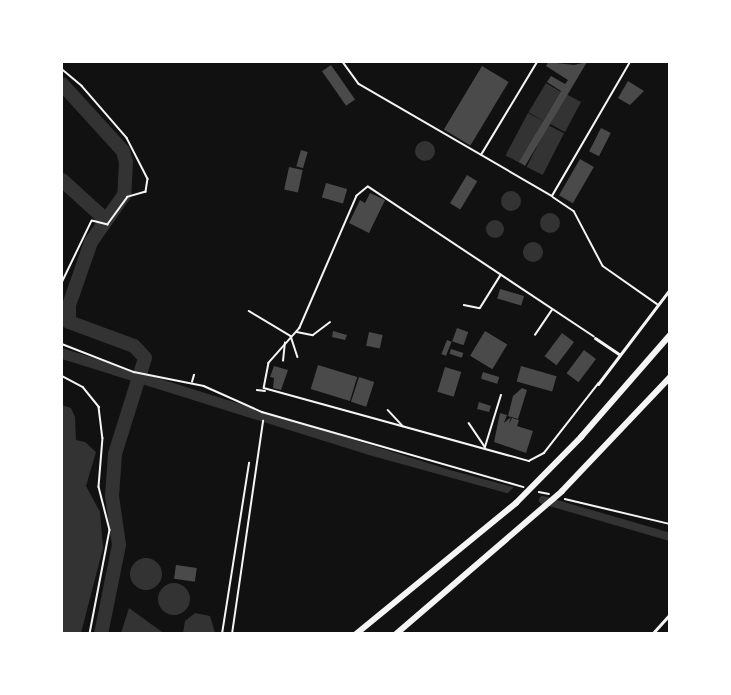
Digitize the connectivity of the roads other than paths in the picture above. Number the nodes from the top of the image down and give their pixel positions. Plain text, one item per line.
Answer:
1 (343, 62) edge
2 (537, 62) edge
3 (630, 62) edge
4 (481, 156) junction
5 (552, 196) junction
6 (501, 275) junction
7 (669, 289) edge
8 (658, 304) junction
9 (464, 305) dead end
10 (552, 309) junction
11 (249, 311) dead end
12 (330, 322) dead end
13 (296, 332) junction
14 (669, 334) edge
15 (535, 335) dead end
16 (291, 336) junction
17 (595, 338) joint
18 (285, 342) junction
19 (620, 355) junction
20 (298, 357) dead end
21 (282, 362) dead end
22 (669, 377) edge
23 (598, 384) joint
24 (257, 390) dead end
25 (266, 391) junction
26 (501, 395) dead end
27 (387, 410) dead end
28 (469, 423) dead end
29 (403, 427) junction
30 (485, 448) junction
31 (249, 463) dead end
32 (669, 614) edge
33 (222, 633) edge
34 (356, 633) edge
35 (396, 633) edge
36 (652, 633) edge

1 - 4 lane
2 - 4 lane
3 - 5 lane
4 - 5 lane
5 - 8 lane
6 - 9 lane
6 - 10 lane
6 - 13 lane
7 - 8 street
8 - 19 street
10 - 15 lane
10 - 17 lane
11 - 16 lane
12 - 13 lane
13 - 16 lane
14 - 34 highway
16 - 18 lane
16 - 20 lane
17 - 19 street
18 - 21 lane
18 - 25 lane
19 - 23 street
22 - 35 highway
23 - 30 lane
24 - 25 lane
25 - 29 lane
26 - 30 lane
27 - 29 lane
28 - 30 lane
29 - 30 lane
31 - 33 lane
32 - 36 street

